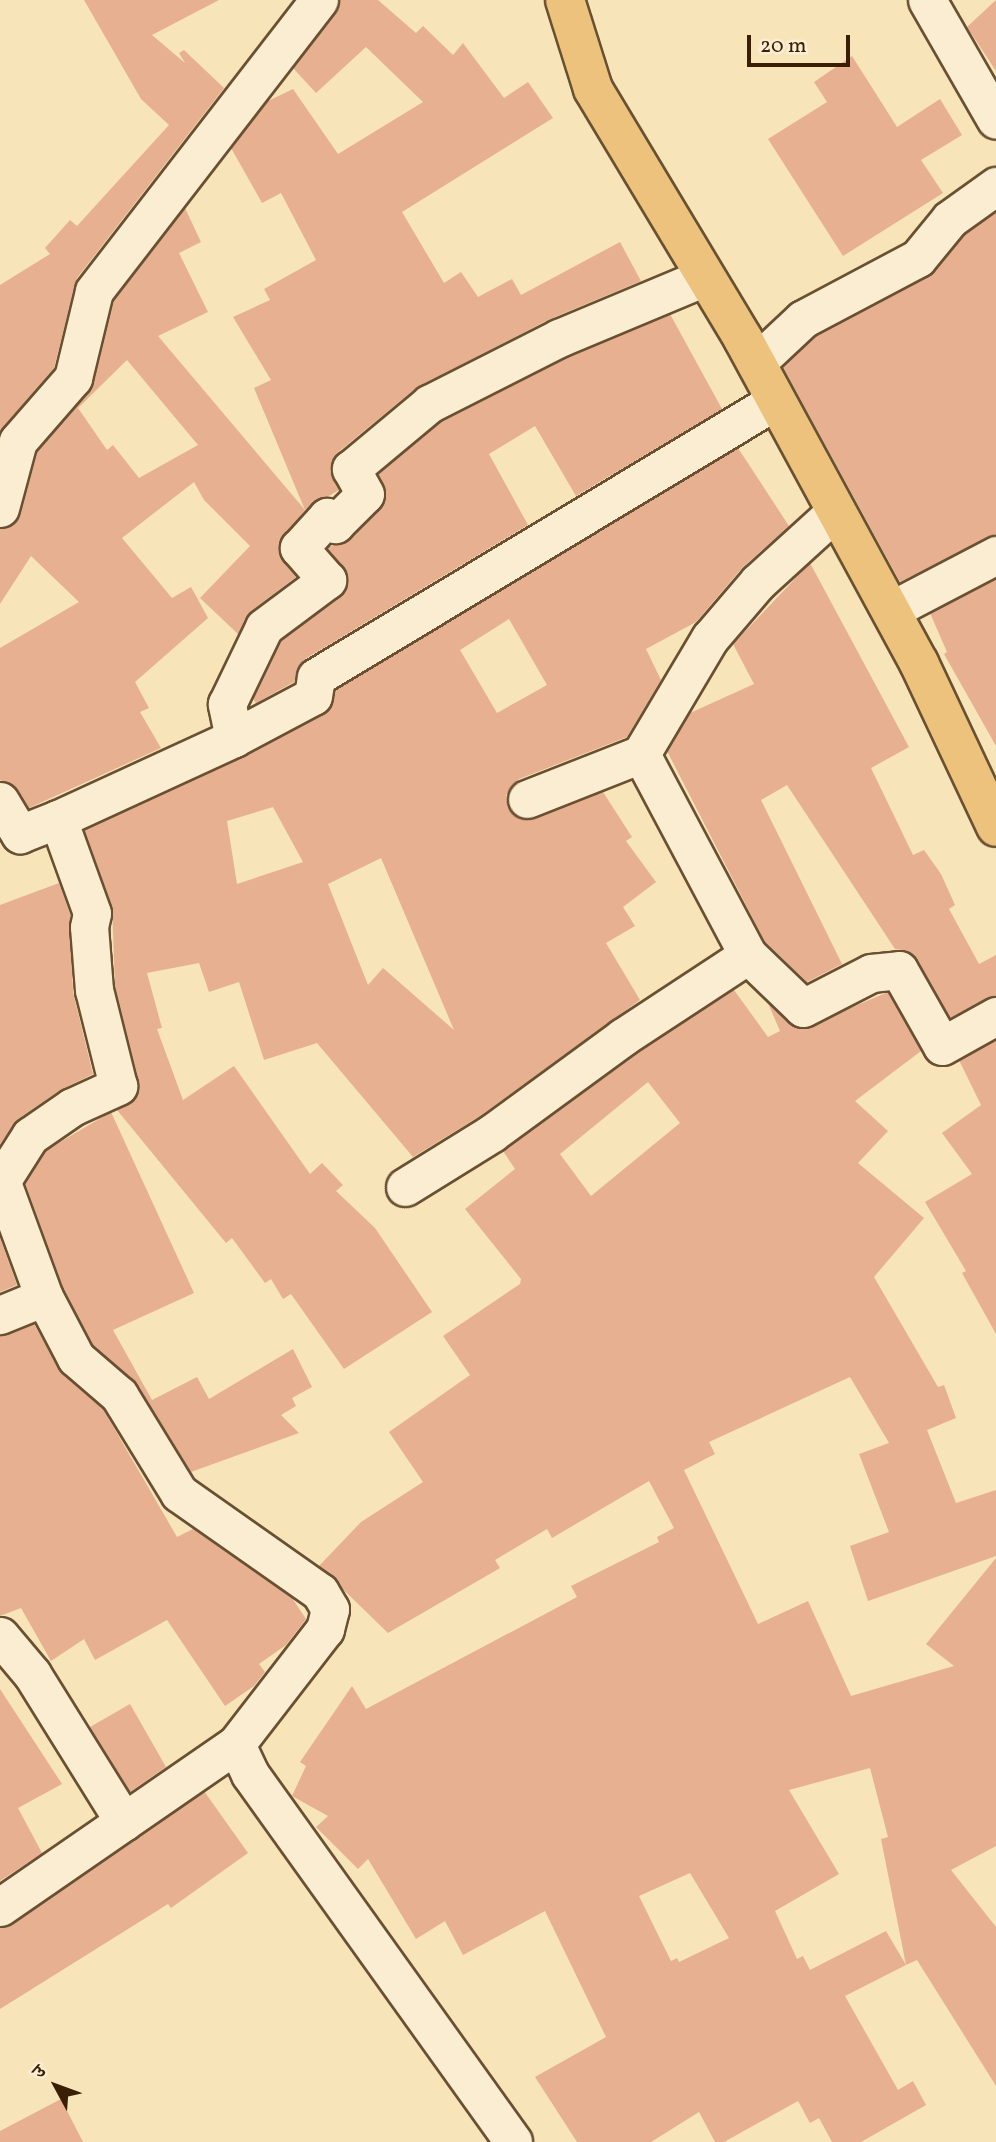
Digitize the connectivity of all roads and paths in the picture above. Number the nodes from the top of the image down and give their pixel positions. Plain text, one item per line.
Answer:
1 (319, 0) edge
2 (565, 0) edge
3 (927, 0) edge
4 (996, 120) edge
5 (996, 186) edge
6 (705, 277) junction
7 (756, 363) junction
8 (775, 401) junction
9 (0, 508) edge
10 (836, 511) junction
11 (996, 555) edge
12 (891, 610) junction
13 (234, 738) junction
14 (641, 754) junction
15 (527, 799) dead end
16 (0, 801) edge
17 (58, 819) junction
18 (996, 827) edge
19 (748, 955) junction
20 (996, 1016) edge
21 (1, 1178) edge
22 (405, 1187) dead end
23 (44, 1297) junction
24 (0, 1315) edge
25 (0, 1636) edge
26 (236, 1744) junction
27 (124, 1822) junction
28 (0, 1907) edge
29 (513, 2142) edge

1 - 9 street
2 - 6 main road
3 - 4 street
5 - 7 street
6 - 7 main road
6 - 13 street
7 - 8 main road
8 - 10 main road
8 - 13 street
10 - 12 main road
10 - 14 street
11 - 12 street
12 - 18 main road
13 - 17 street
14 - 15 street
14 - 19 street
16 - 17 street
17 - 21 street
19 - 20 street
19 - 22 street
21 - 23 street
23 - 24 street
23 - 26 street
25 - 27 street
26 - 27 street
26 - 29 street
27 - 28 street

